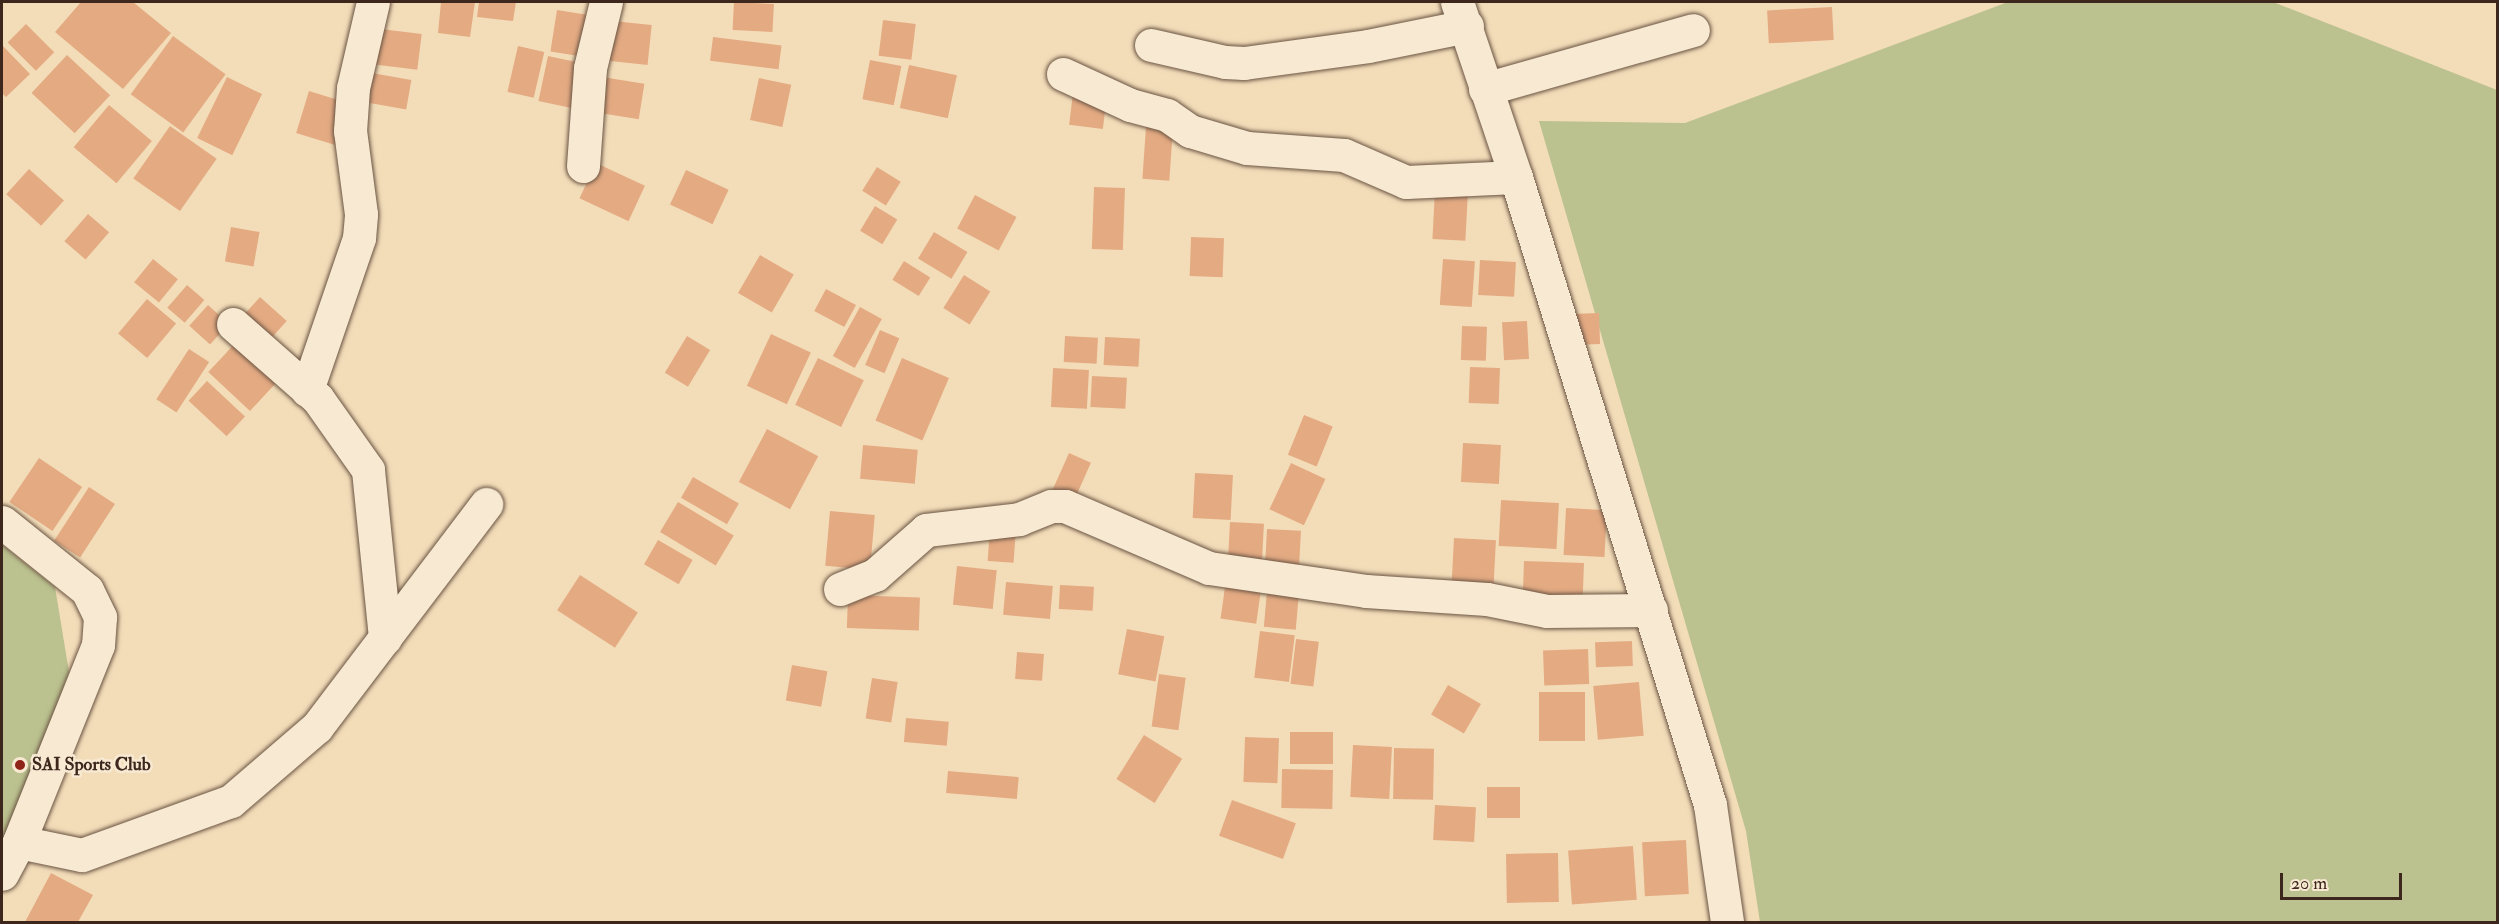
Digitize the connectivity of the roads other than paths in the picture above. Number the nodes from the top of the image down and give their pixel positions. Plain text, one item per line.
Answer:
1 (373, 2) edge
2 (606, 2) edge
3 (1462, 14) edge
4 (1693, 30) dead end
5 (1151, 45) dead end
6 (1063, 74) dead end
7 (1485, 88) junction
8 (583, 166) dead end
9 (1516, 177) junction
10 (233, 324) dead end
11 (308, 390) junction
12 (486, 504) dead end
13 (2, 522) edge
14 (840, 589) dead end
15 (1651, 610) junction
16 (385, 638) junction
17 (19, 842) junction
18 (2, 874) edge
19 (1727, 922) edge

1 - 11 street
2 - 8 street
3 - 5 street
3 - 7 street
4 - 7 street
6 - 9 street
7 - 9 street
9 - 15 street
10 - 11 street
11 - 16 street
12 - 16 street
13 - 17 street
14 - 15 street
15 - 19 street
16 - 17 street
17 - 18 street

